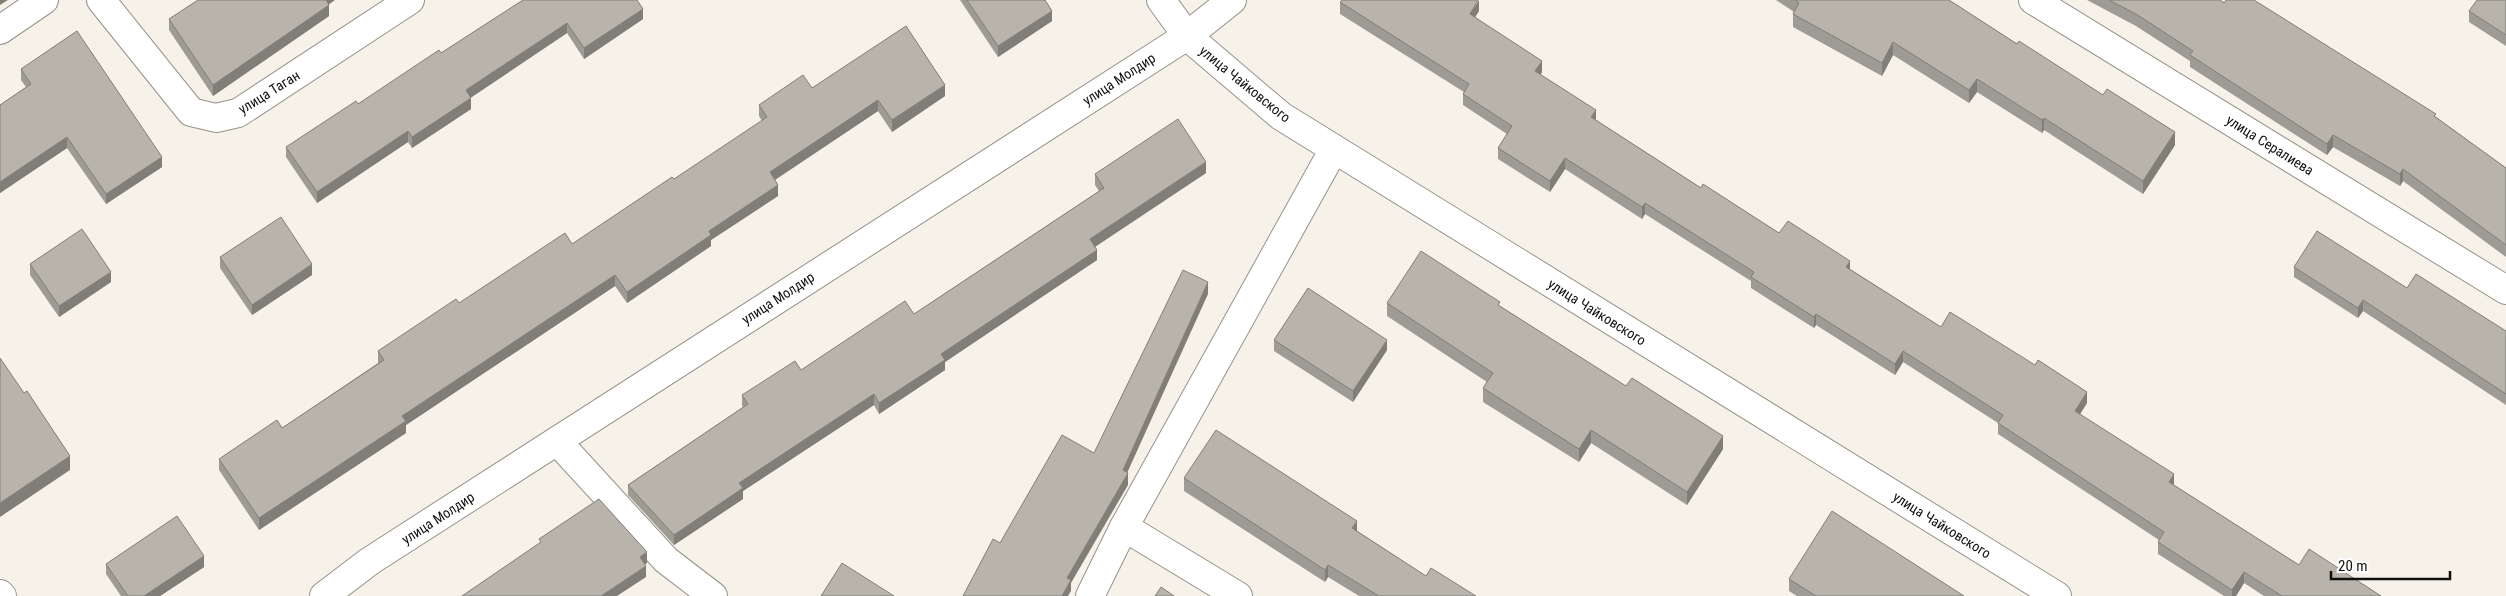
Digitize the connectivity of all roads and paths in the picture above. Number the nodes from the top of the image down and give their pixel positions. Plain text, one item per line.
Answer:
1 (44, 0) edge
2 (101, 0) edge
3 (410, 0) edge
4 (1161, 0) edge
5 (1232, 0) edge
6 (2033, 0) edge
7 (0, 30) edge
8 (1186, 36) junction
9 (1334, 149) junction
10 (2506, 290) edge
11 (557, 441) junction
12 (1124, 527) junction
13 (324, 596) edge
14 (713, 596) edge
15 (1090, 596) edge
16 (1238, 596) edge
17 (2057, 596) edge

1 - 7 street
2 - 3 street, улица Таган
4 - 8 street, улица Чайковского
5 - 8 street, улица Молдир
6 - 10 street, улица Сералиева
8 - 9 street, улица Чайковского
8 - 11 street, улица Молдир
9 - 12 street
9 - 17 street, улица Чайковского
11 - 13 street, улица Молдир
11 - 14 street
12 - 15 street
12 - 16 street

